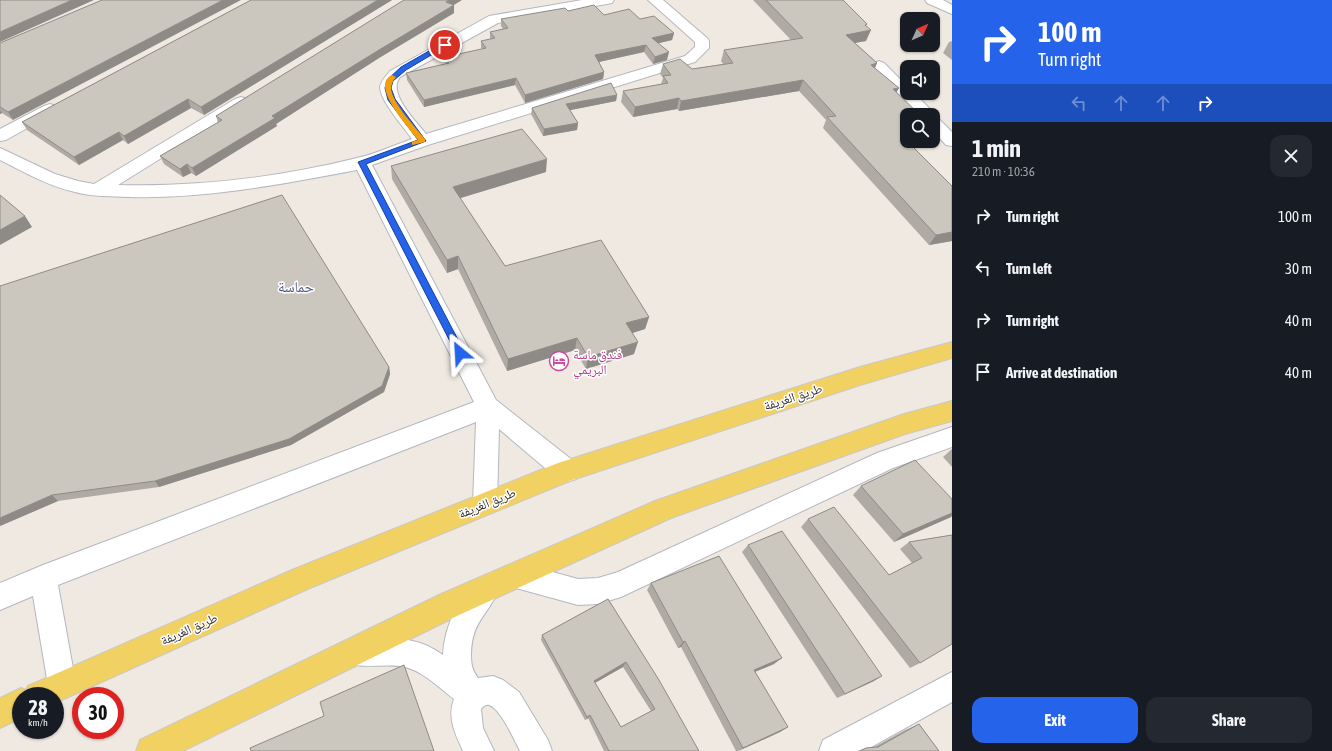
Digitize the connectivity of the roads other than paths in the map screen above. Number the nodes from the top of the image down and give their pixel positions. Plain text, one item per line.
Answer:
1 (607, 0) edge
2 (655, 0) edge
3 (932, 0) edge
4 (952, 10) edge
5 (879, 66) dead end
6 (251, 95) edge
7 (64, 102) edge
8 (920, 108) edge
9 (940, 129) edge
10 (0, 136) edge
11 (422, 141) junction
12 (952, 141) edge
13 (0, 153) edge
14 (362, 162) junction
15 (97, 190) junction
16 (952, 350) edge
17 (488, 407) junction
18 (952, 412) edge
19 (952, 438) edge
20 (567, 471) junction
21 (485, 504) junction
22 (516, 575) junction
23 (43, 578) junction
24 (486, 589) junction
25 (0, 597) edge
26 (353, 652) junction
27 (62, 685) junction
28 (952, 686) edge
29 (58, 687) edge
30 (473, 695) junction
31 (12, 707) edge
32 (0, 713) edge
33 (151, 751) edge
34 (479, 751) edge
35 (537, 751) edge
36 (834, 751) edge

1 - 11 street
2 - 11 street
3 - 4 street
5 - 8 street
6 - 15 street
7 - 10 street
9 - 12 street
11 - 14 street
13 - 15 street
14 - 15 street
14 - 17 street
16 - 20 main road, طريق الغريفة
17 - 20 street
17 - 21 street
17 - 23 street
18 - 22 main road
19 - 22 street
20 - 21 main road, طريق الغريفة
21 - 27 main road, طريق الغريفة
22 - 24 main road
23 - 25 street
23 - 27 street
24 - 26 main road
24 - 30 street
26 - 30 street
26 - 33 main road
27 - 29 main road, طريق الغريفة
28 - 36 street
30 - 34 street
30 - 35 street
31 - 32 main road

